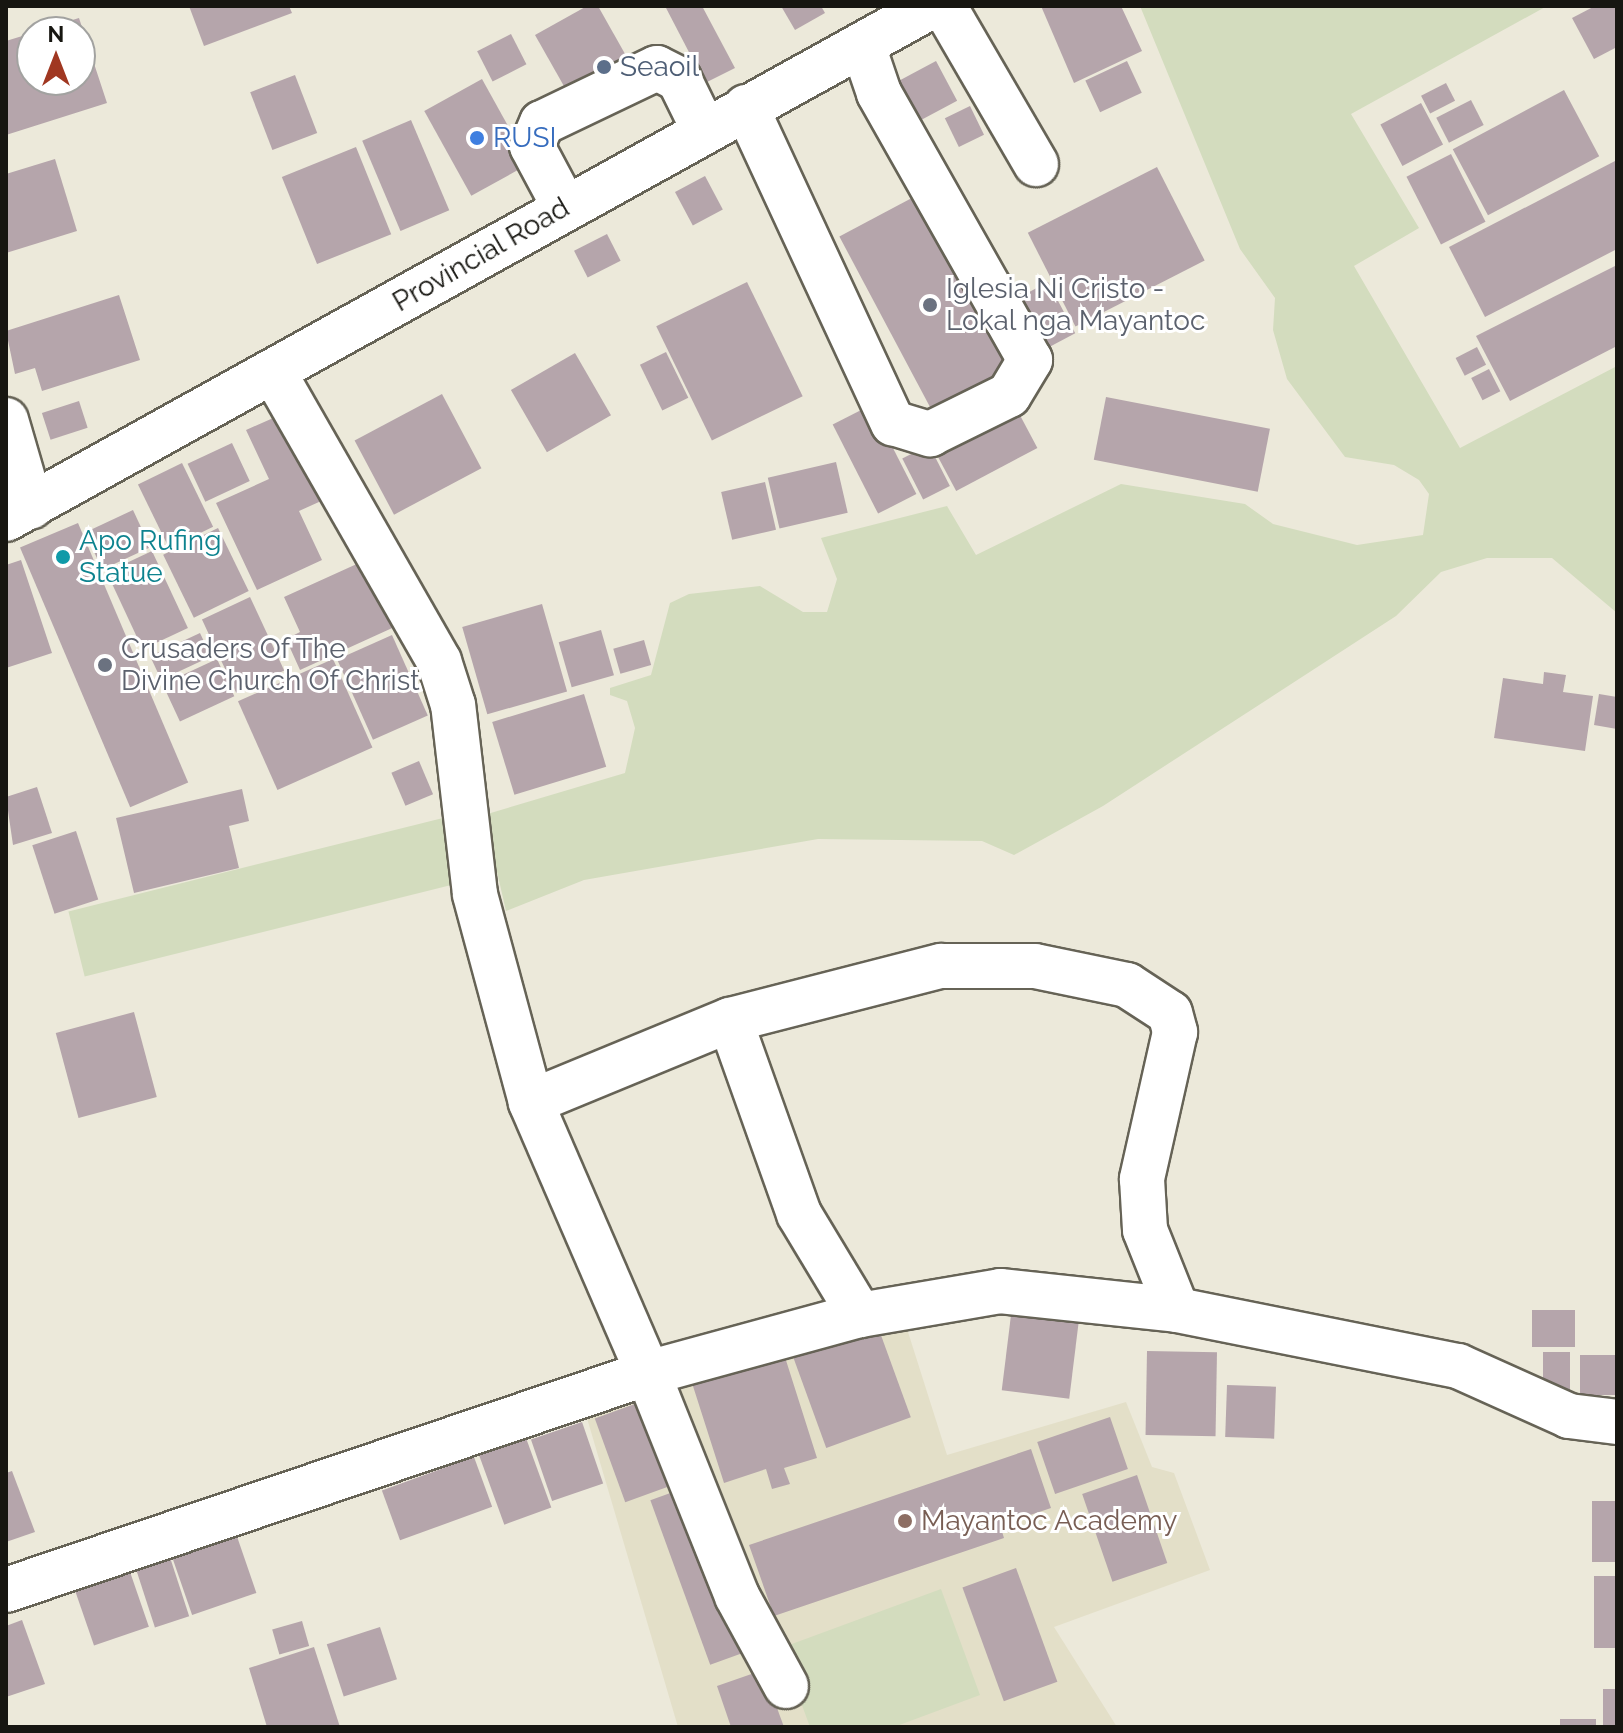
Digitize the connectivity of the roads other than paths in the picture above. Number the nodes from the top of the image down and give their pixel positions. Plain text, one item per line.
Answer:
1 (932, 6) edge
2 (944, 6) edge
3 (863, 46) junction
4 (746, 107) junction
5 (704, 130) junction
6 (1036, 164) dead end
7 (564, 206) junction
8 (275, 375) junction
9 (6, 420) edge
10 (18, 512) edge
11 (730, 1020) junction
12 (531, 1102) junction
13 (1177, 1310) junction
14 (860, 1315) junction
15 (648, 1373) junction
16 (1617, 1422) edge
17 (6, 1590) edge
18 (786, 1686) dead end

1 - 3 street, Provincial Road
2 - 6 street
3 - 4 street, Provincial Road
3 - 4 street
4 - 5 street, Provincial Road
5 - 7 street, Provincial Road
5 - 7 street
7 - 8 street, Provincial Road
8 - 10 street, Provincial Road
8 - 12 street
9 - 10 street
11 - 12 street
11 - 13 street
11 - 14 street
12 - 15 street
13 - 14 street
13 - 16 street
14 - 15 street
15 - 17 street
15 - 18 street

